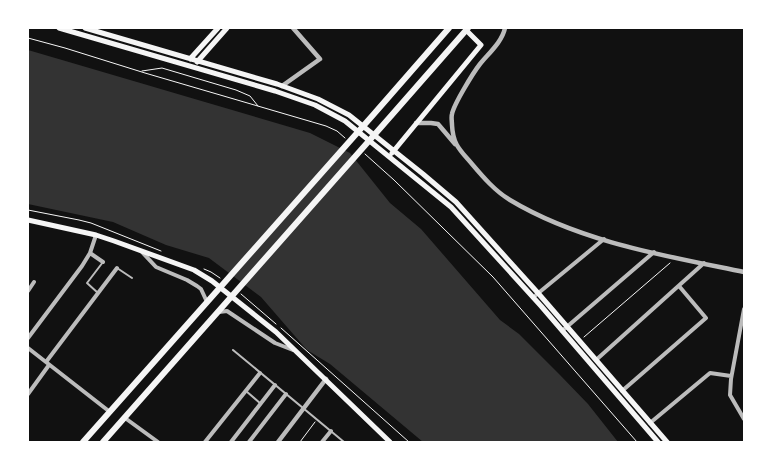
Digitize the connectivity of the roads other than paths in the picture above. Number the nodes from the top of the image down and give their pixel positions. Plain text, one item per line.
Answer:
1 (59, 28) edge
2 (85, 28) edge
3 (218, 28) edge
4 (227, 28) edge
5 (293, 28) edge
6 (449, 28) edge
7 (505, 28) edge
8 (467, 29) edge
9 (191, 58) junction
10 (198, 60) junction
11 (186, 64) junction
12 (193, 66) junction
13 (282, 86) junction
14 (416, 123) junction
15 (456, 145) junction
16 (394, 150) junction
17 (389, 156) junction
18 (28, 220) edge
19 (96, 235) junction
20 (604, 239) junction
21 (141, 251) junction
22 (654, 252) junction
23 (90, 253) junction
24 (103, 262) joint
25 (704, 263) junction
26 (117, 268) joint
27 (744, 272) edge
28 (132, 278) dead end
29 (34, 282) dead end
30 (679, 286) junction
31 (28, 291) edge
32 (98, 293) junction
33 (538, 293) junction
34 (533, 297) junction
35 (207, 302) junction
36 (744, 309) edge
37 (219, 312) junction
38 (567, 326) junction
39 (562, 331) junction
40 (28, 338) edge
41 (28, 348) edge
42 (233, 350) dead end
43 (298, 352) junction
44 (596, 360) junction
45 (48, 364) junction
46 (260, 373) junction
47 (731, 376) junction
48 (326, 379) junction
49 (275, 385) junction
50 (246, 391) junction
51 (622, 391) junction
52 (28, 394) edge
53 (286, 394) junction
54 (261, 404) junction
55 (304, 408) junction
56 (110, 412) junction
57 (125, 418) junction
58 (744, 419) edge
59 (650, 423) junction
60 (331, 432) junction
61 (84, 442) edge
62 (103, 442) edge
63 (158, 442) edge
64 (205, 442) edge
65 (231, 442) edge
66 (249, 442) edge
67 (278, 442) edge
68 (322, 442) edge
69 (344, 442) edge
70 (390, 442) edge
71 (658, 442) edge
72 (667, 442) edge

1 - 11 main road
2 - 9 main road
3 - 9 main road
4 - 10 main road
5 - 13 street
6 - 35 highway
7 - 15 street
8 - 14 main road
8 - 37 highway
9 - 10 main road
9 - 11 main road
10 - 12 main road
10 - 13 main road
11 - 12 main road
12 - 17 main road
13 - 16 main road
14 - 15 street
14 - 16 main road
15 - 20 street
16 - 17 main road
16 - 33 main road
17 - 34 main road
18 - 19 main road
19 - 21 main road
19 - 23 street
20 - 22 street
20 - 33 street
21 - 35 street
21 - 43 main road
22 - 25 street
22 - 38 street
23 - 24 street
23 - 40 street
24 - 32 lane
25 - 27 street
25 - 30 street
26 - 28 lane
26 - 32 street
29 - 31 street
30 - 44 street
30 - 51 street
32 - 45 street
33 - 34 street
33 - 38 main road
34 - 39 main road
35 - 56 highway
36 - 47 street
37 - 43 street
37 - 57 highway
38 - 39 street
38 - 44 main road
39 - 71 main road
41 - 45 street
42 - 46 lane
43 - 48 main road
44 - 51 main road
45 - 52 street
45 - 56 street
46 - 49 lane
46 - 50 street
47 - 58 street
47 - 59 street
48 - 55 street
48 - 70 main road
49 - 53 lane
49 - 54 street
50 - 54 lane
50 - 64 street
51 - 59 main road
53 - 55 lane
53 - 66 street
54 - 65 street
55 - 60 lane
55 - 67 street
56 - 61 highway
57 - 62 highway
57 - 63 street
59 - 72 main road
60 - 68 street
60 - 69 lane

